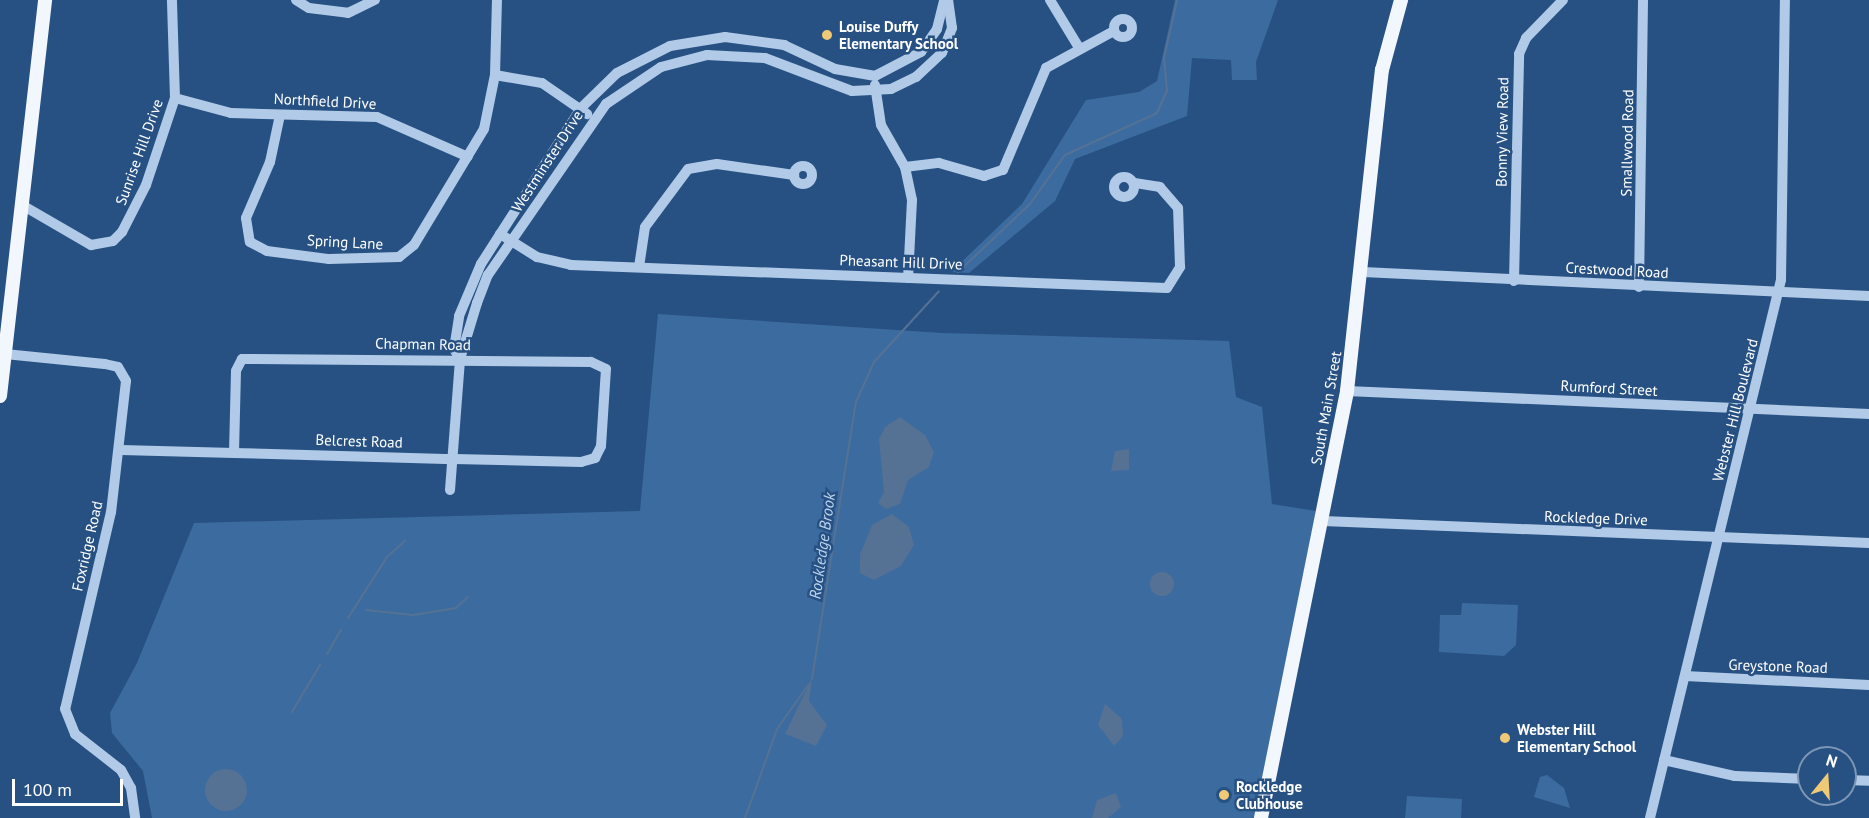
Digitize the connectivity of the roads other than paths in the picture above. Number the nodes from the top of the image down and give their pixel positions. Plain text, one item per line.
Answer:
1 (45, 0) edge
2 (172, 0) edge
3 (296, 0) edge
4 (375, 0) edge
5 (497, 0) edge
6 (946, 0) edge
7 (1050, 0) edge
8 (1401, 0) edge
9 (1563, 0) edge
10 (1643, 0) edge
11 (1785, 0) edge
12 (1114, 31) dead end
13 (1078, 46) junction
14 (495, 75) junction
15 (875, 76) junction
16 (874, 92) junction
17 (175, 98) junction
18 (581, 108) junction
19 (280, 115) junction
20 (591, 118) junction
21 (468, 157) junction
22 (906, 167) junction
23 (794, 175) dead end
24 (1134, 183) dead end
25 (22, 205) junction
26 (500, 234) junction
27 (512, 242) junction
28 (639, 267) junction
29 (1364, 272) junction
30 (908, 278) junction
31 (1514, 281) junction
32 (1639, 287) junction
33 (1779, 292) junction
34 (1869, 296) edge
35 (5, 354) junction
36 (460, 359) junction
37 (1347, 391) junction
38 (0, 396) edge
39 (1750, 409) junction
40 (1869, 414) edge
41 (121, 450) junction
42 (234, 453) junction
43 (595, 458) joint
44 (454, 459) junction
45 (450, 490) dead end
46 (1323, 521) junction
47 (1719, 537) junction
48 (1869, 543) edge
49 (1685, 676) junction
50 (1869, 685) edge
51 (1664, 760) junction
52 (1797, 779) edge
53 (135, 818) edge
54 (1260, 818) edge
55 (1650, 818) edge

1 - 25 main road
2 - 17 street, Sunrise Hill Drive
3 - 4 street
5 - 14 street, Spring Lane
6 - 15 street, Westminster Drive
6 - 16 street, Westminster Drive
7 - 13 street
8 - 29 main road, South Main Street
9 - 31 street, Bonny View Road
10 - 32 street, Smallwood Road
11 - 33 street, Webster Hill Boulevard
12 - 13 street
13 - 22 street
14 - 18 street
14 - 21 street, Spring Lane
15 - 16 street
15 - 18 street, Westminster Drive
16 - 20 street, Westminster Drive
16 - 22 street
17 - 19 street, Northfield Drive
17 - 25 street, Sunrise Hill Drive
18 - 20 street
18 - 26 street, Westminster Drive
19 - 21 street, Northfield Drive
19 - 21 street, Spring Lane
20 - 27 street, Westminster Drive
22 - 30 street
23 - 28 street
24 - 30 street, Pheasant Hill Drive
25 - 35 main road
26 - 27 street, Pheasant Hill Drive
26 - 36 street, Westminster Drive
27 - 28 street, Pheasant Hill Drive
27 - 36 street, Westminster Drive
28 - 30 street, Pheasant Hill Drive
29 - 31 street, Crestwood Road
29 - 37 main road, South Main Street
31 - 32 street, Crestwood Road
32 - 33 street, Crestwood Road
33 - 34 street, Crestwood Road
33 - 39 street, Webster Hill Boulevard
35 - 38 main road
35 - 41 street, Foxridge Road
36 - 42 street, Chapman Road
36 - 43 street, Chapman Road
36 - 44 street, Westminster Drive
37 - 39 street, Rumford Street
37 - 46 main road, South Main Street
39 - 40 street, Rumford Street
39 - 47 street, Webster Hill Boulevard
41 - 42 street, Belcrest Road
41 - 53 street, Foxridge Road
42 - 44 street, Belcrest Road
43 - 44 street, Belcrest Road
44 - 45 street, Westminster Drive
46 - 47 street, Rockledge Drive
46 - 54 main road, South Main Street
47 - 48 street, Rockledge Drive
47 - 49 street, Webster Hill Boulevard
49 - 50 street, Greystone Road
49 - 51 street, Webster Hill Boulevard
51 - 52 street
51 - 55 street, Webster Hill Boulevard

